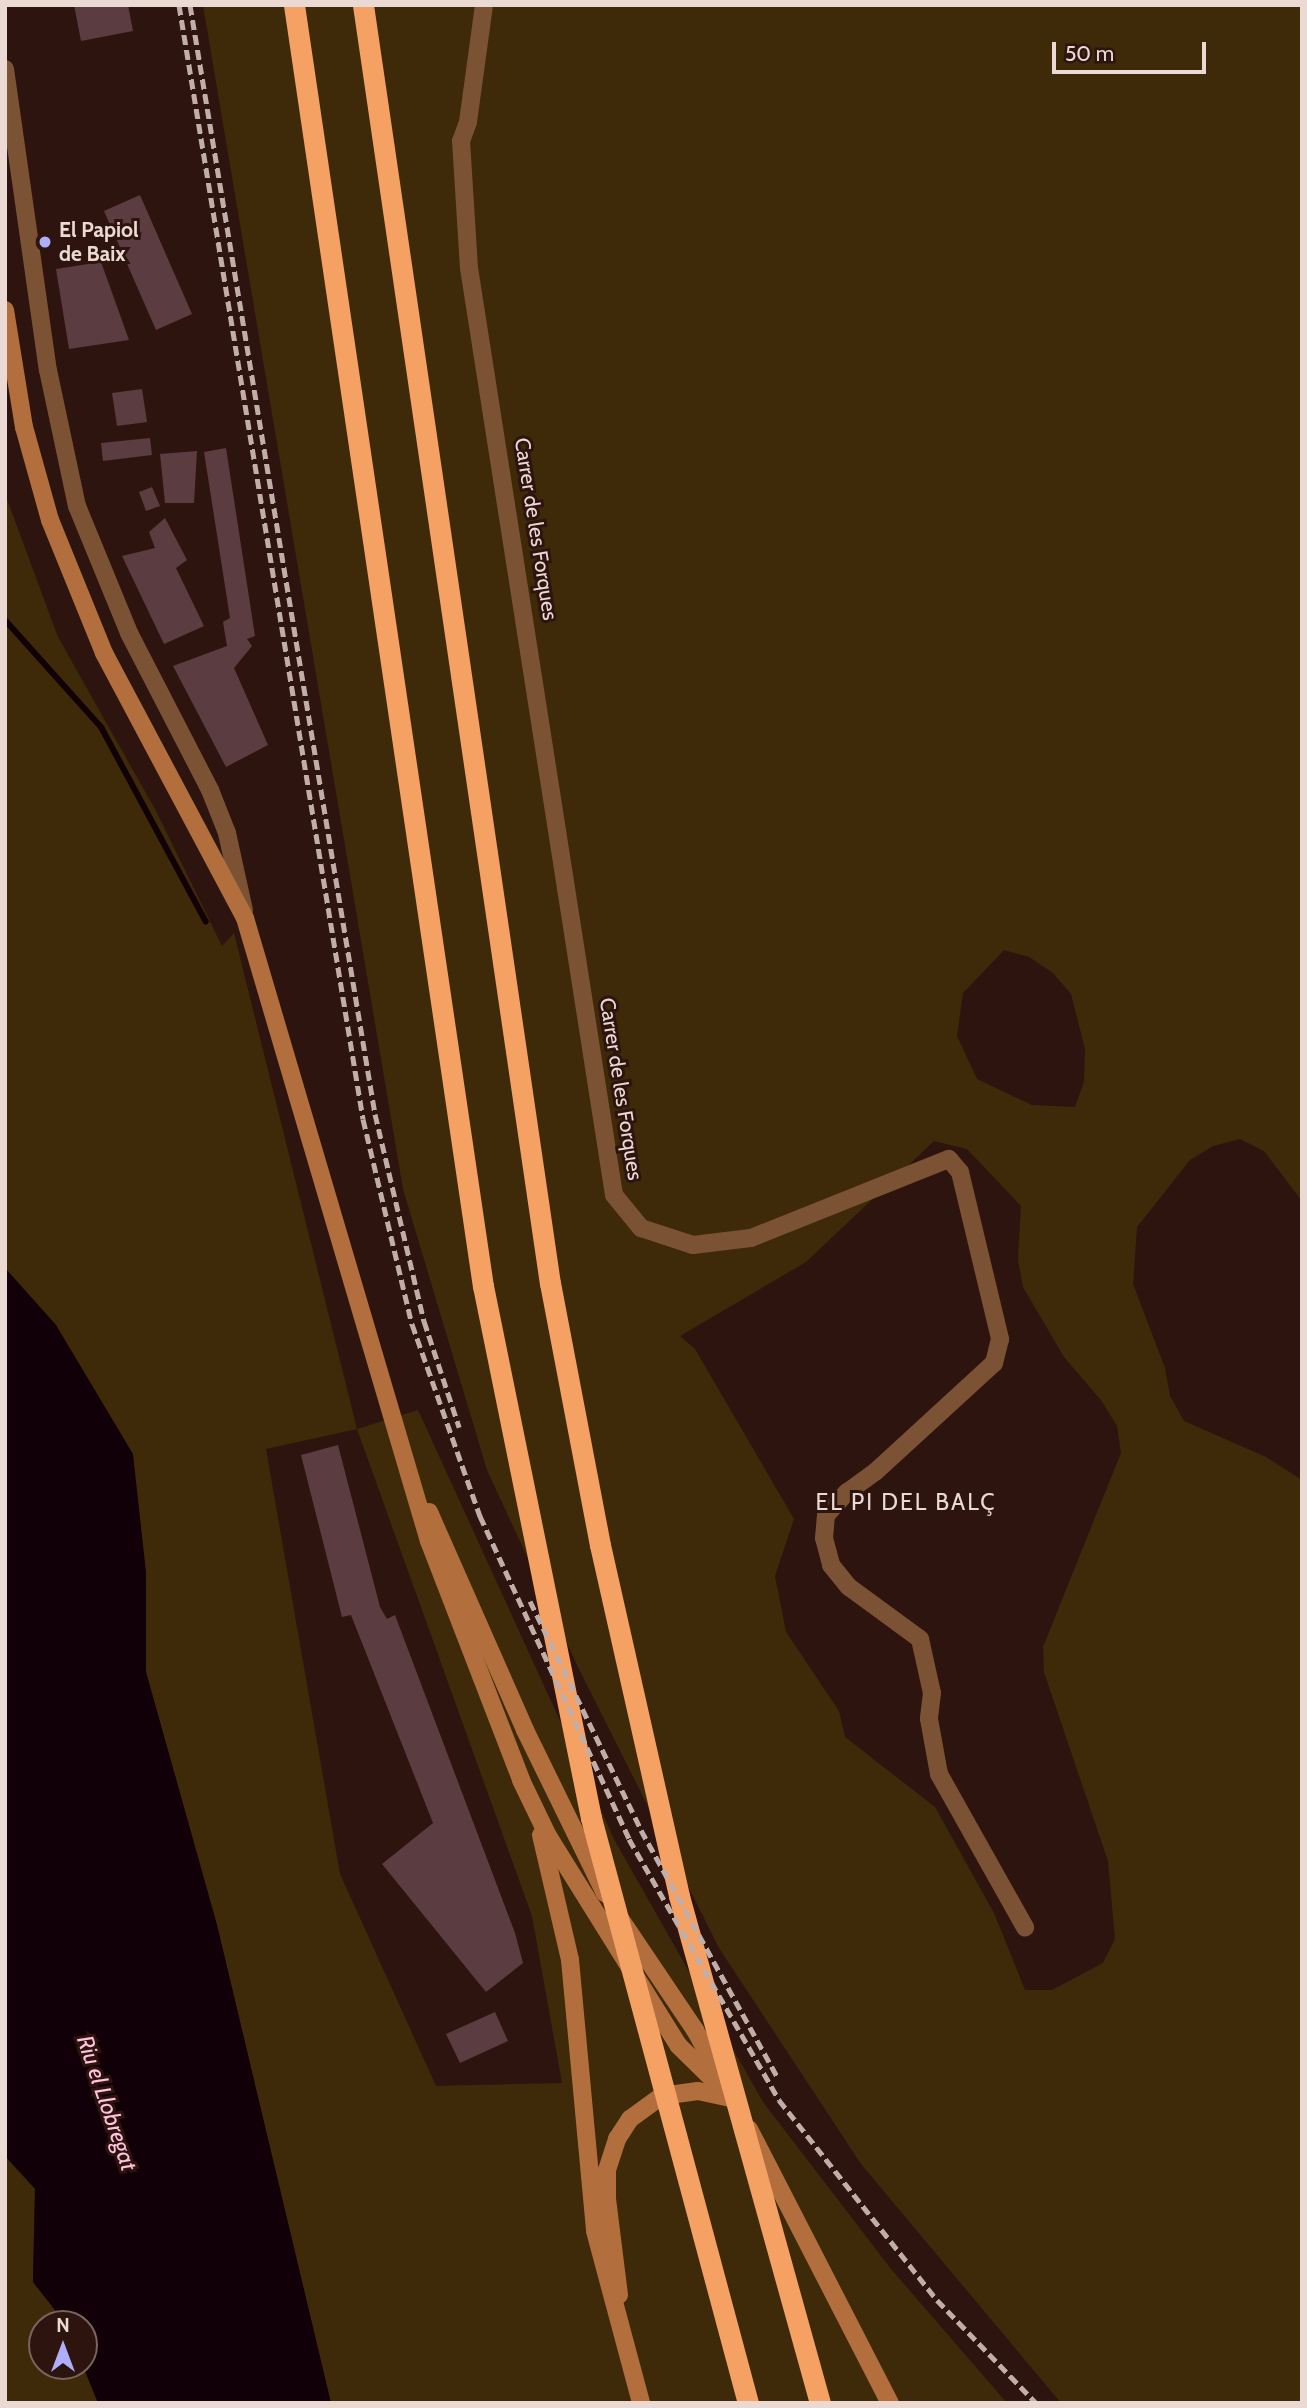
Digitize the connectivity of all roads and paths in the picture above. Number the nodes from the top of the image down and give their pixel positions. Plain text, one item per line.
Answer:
1 (294, 5) edge
2 (362, 5) edge
3 (484, 5) edge
4 (5, 69) edge
5 (5, 310) edge
6 (245, 918) junction
7 (414, 1480) junction
8 (536, 1814) junction
9 (1025, 1927) dead end
10 (733, 2098) junction
11 (620, 2318) junction
12 (747, 2399) edge
13 (819, 2400) edge
14 (641, 2403) edge
15 (890, 2403) edge

1 - 12 highway
2 - 13 highway
3 - 9 street, Carrer de les Forques
4 - 6 street
5 - 6 main road
6 - 7 main road
7 - 8 main road
7 - 10 main road
8 - 10 main road
8 - 11 main road
10 - 11 main road
10 - 15 main road
11 - 14 main road

